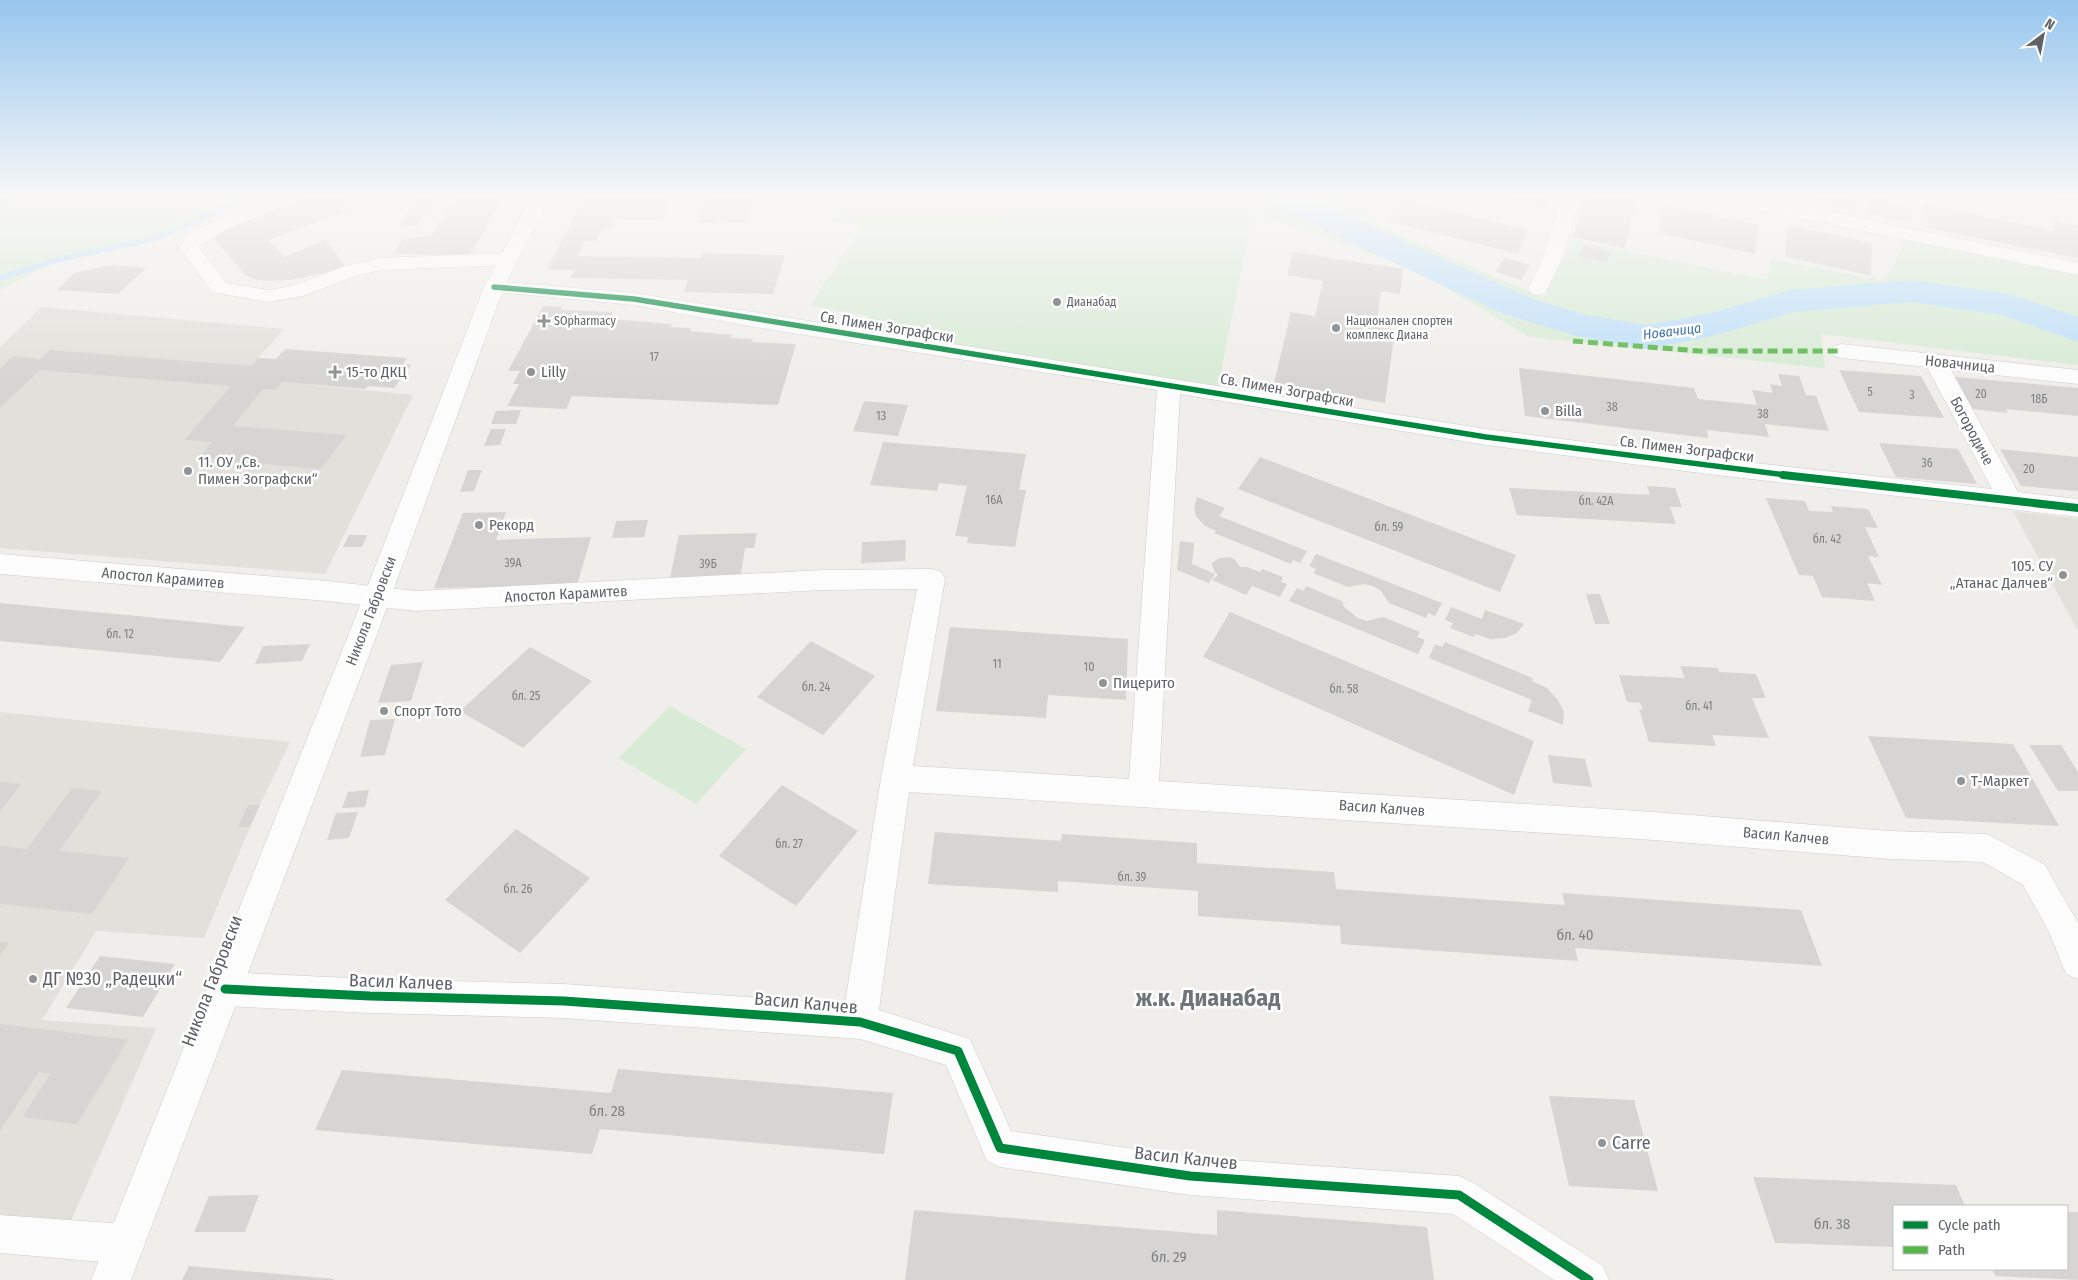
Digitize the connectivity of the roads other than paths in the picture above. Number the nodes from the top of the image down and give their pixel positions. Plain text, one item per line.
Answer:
1 (197, 258) edge
2 (1553, 258) edge
3 (2023, 258) edge
4 (507, 259) joint
5 (2078, 269) edge
6 (494, 287) junction
7 (1538, 289) dead end
8 (1842, 351) dead end
9 (1935, 361) junction
10 (2078, 377) edge
11 (1169, 385) junction
12 (2010, 500) junction
13 (2078, 508) edge
14 (0, 564) edge
15 (377, 597) junction
16 (896, 778) junction
17 (1143, 794) junction
18 (2070, 925) edge
19 (2078, 964) edge
20 (225, 989) junction
21 (860, 1022) junction
22 (0, 1234) edge
23 (126, 1244) junction
24 (111, 1280) edge
25 (1589, 1280) edge

1 - 4 street
2 - 7 street
3 - 5 street
4 - 6 street, Никола Габровски
6 - 11 street, Св. Пимен Зографски
6 - 15 street, Никола Габровски
8 - 9 street, Новачница
9 - 10 street, Новачница
9 - 12 street, Богородиче
11 - 12 street, Св. Пимен Зографски
11 - 17 street
12 - 13 street, Св. Пимен Зографски
14 - 15 street, Апостол Карамитев
15 - 16 street, Апостол Карамитев
15 - 20 street, Никола Габровски
16 - 17 street, Васил Калчев
16 - 21 street, Васил Калчев
17 - 18 street, Васил Калчев
18 - 19 street, Васил Калчев
20 - 21 street, Васил Калчев
20 - 23 street, Никола Габровски
21 - 25 street, Васил Калчев
22 - 23 street
23 - 24 street, Никола Габровски

